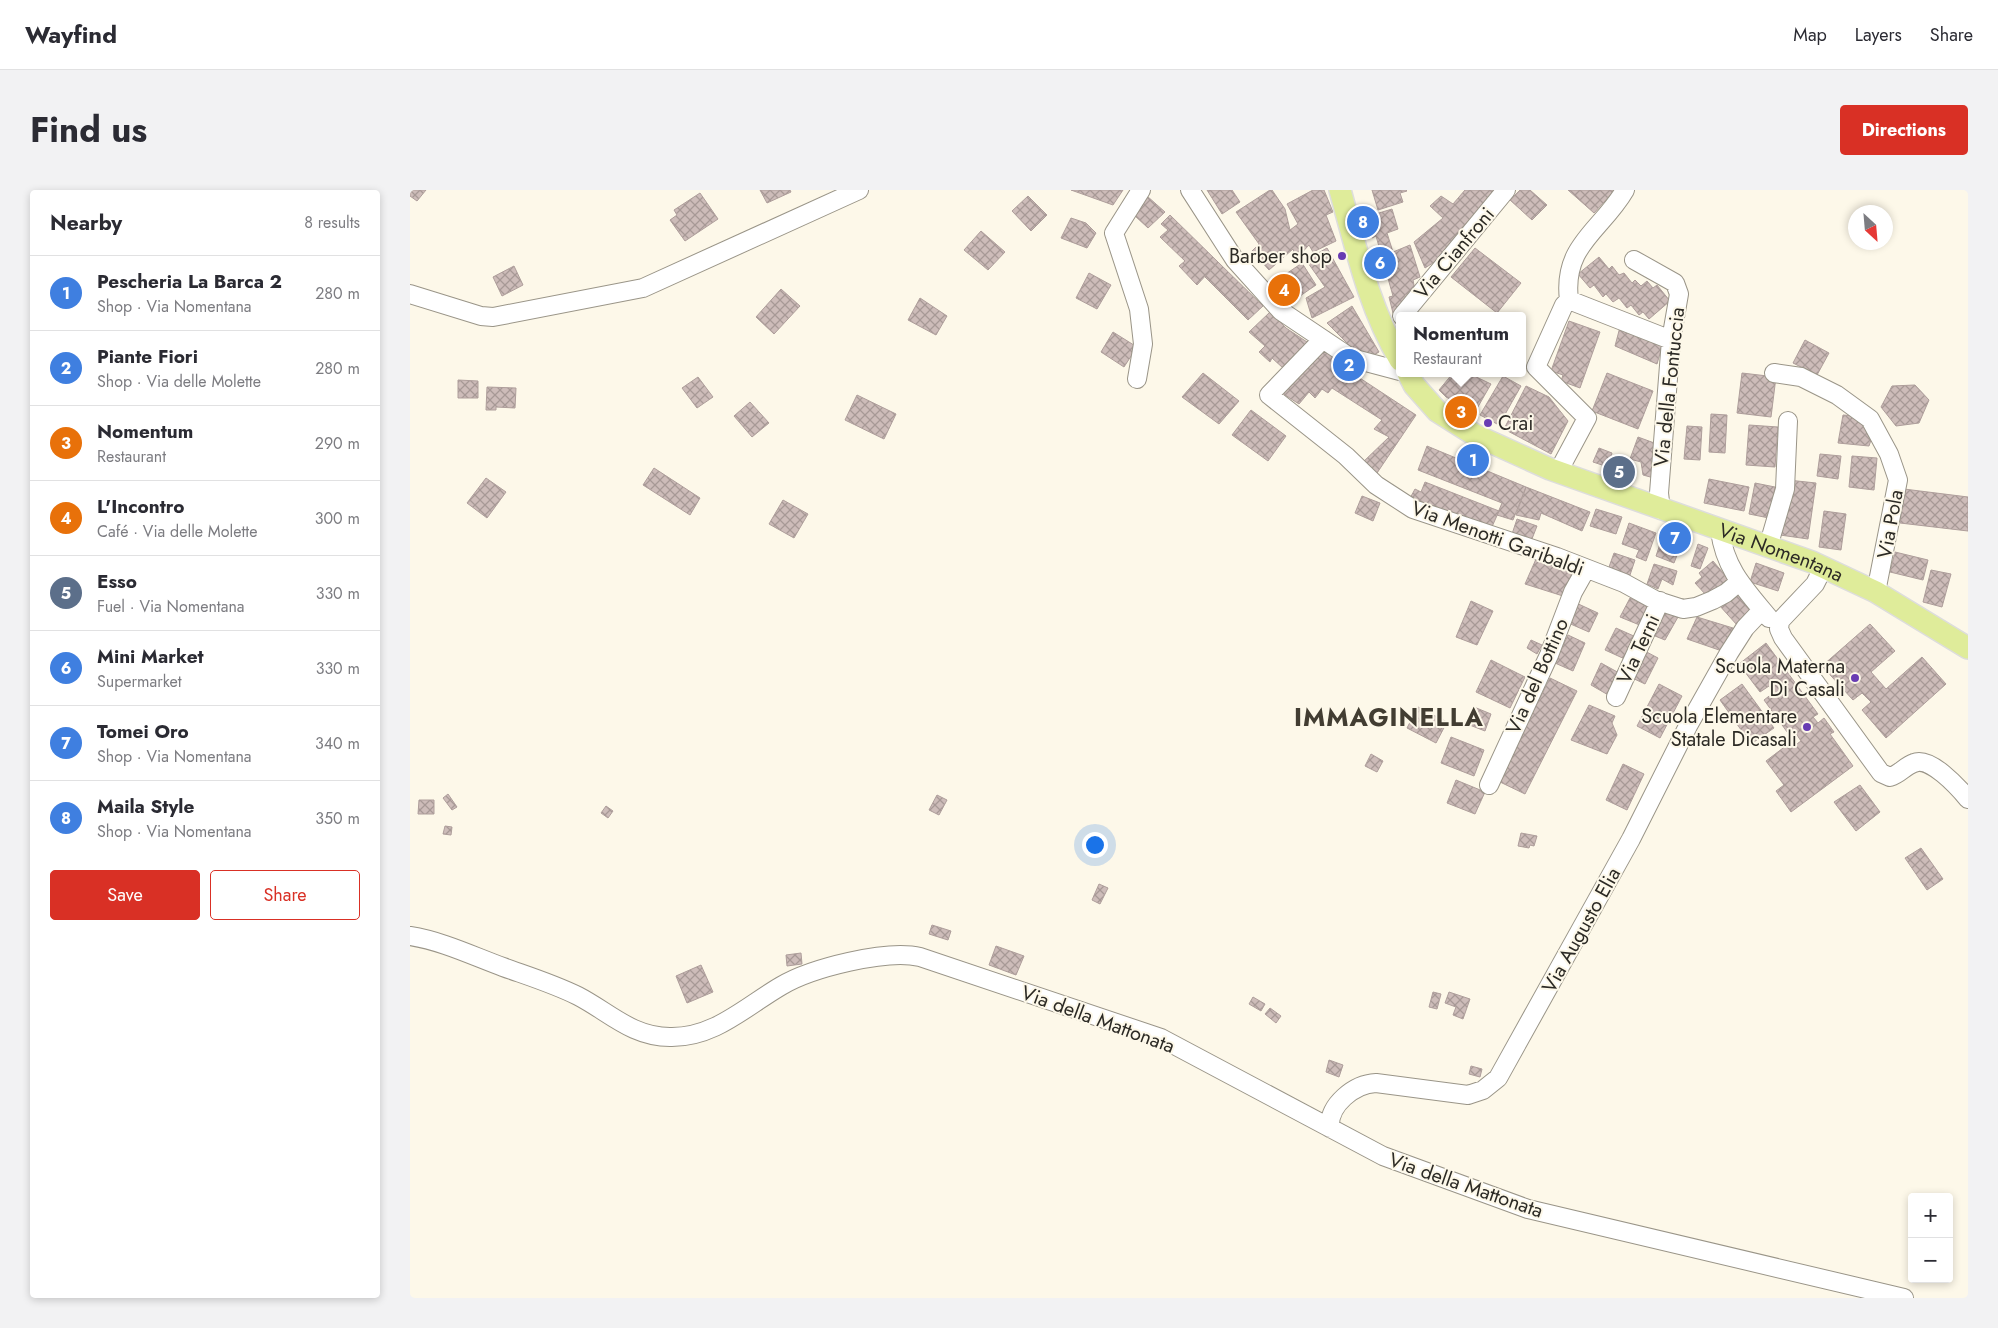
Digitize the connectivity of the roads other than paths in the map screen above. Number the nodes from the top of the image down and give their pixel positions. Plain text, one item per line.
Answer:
1 (859, 190) edge
2 (1140, 190) edge
3 (1190, 190) edge
4 (1340, 190) edge
5 (1506, 190) edge
6 (1625, 190) edge
7 (1634, 260) dead end
8 (410, 294) edge
9 (1569, 300) junction
10 (1405, 312) edge
11 (1396, 323) edge
12 (1385, 336) junction
13 (1323, 339) junction
14 (1671, 340) junction
15 (1396, 354) edge
16 (1396, 370) edge
17 (1774, 373) dead end
18 (1409, 377) edge
19 (1137, 379) dead end
20 (1788, 420) dead end
21 (1558, 472) junction
22 (1661, 510) junction
23 (1720, 530) junction
24 (1768, 547) junction
25 (1586, 568) junction
26 (1823, 568) junction
27 (1739, 582) junction
28 (1876, 592) junction
29 (1660, 601) junction
30 (1762, 610) junction
31 (1780, 625) junction
32 (1968, 648) edge
33 (1616, 697) dead end
34 (1489, 785) dead end
35 (1968, 799) edge
36 (410, 936) edge
37 (1330, 1128) junction
38 (1904, 1298) edge

1 - 8 street
2 - 19 street
3 - 13 street
4 - 12 main road
5 - 10 street, Via Cianfroni
6 - 9 street
7 - 14 street, Via della Fontuccia
9 - 14 street
9 - 21 street
11 - 12 street, Via Cianfroni
12 - 15 main road
13 - 16 street
13 - 25 street, Via Menotti Garibaldi
14 - 22 street, Via della Fontuccia
17 - 28 street, Via Pola
18 - 21 main road, Via Nomentana
20 - 24 street
21 - 22 main road, Via Nomentana
22 - 23 main road, Via Nomentana
23 - 24 main road, Via Nomentana
23 - 27 street
24 - 26 main road, Via Nomentana
25 - 29 street, Via Menotti Garibaldi
25 - 34 street, Via del Bottino
26 - 28 main road, Via Nomentana
26 - 31 street
27 - 29 street, Via Menotti Garibaldi
27 - 30 street
28 - 32 main road, Via Nomentana
29 - 33 street, Via Terni
30 - 31 street
30 - 37 street, Via Augusto Elia
31 - 35 street
36 - 37 street, Via della Mattonata
37 - 38 street, Via della Mattonata

